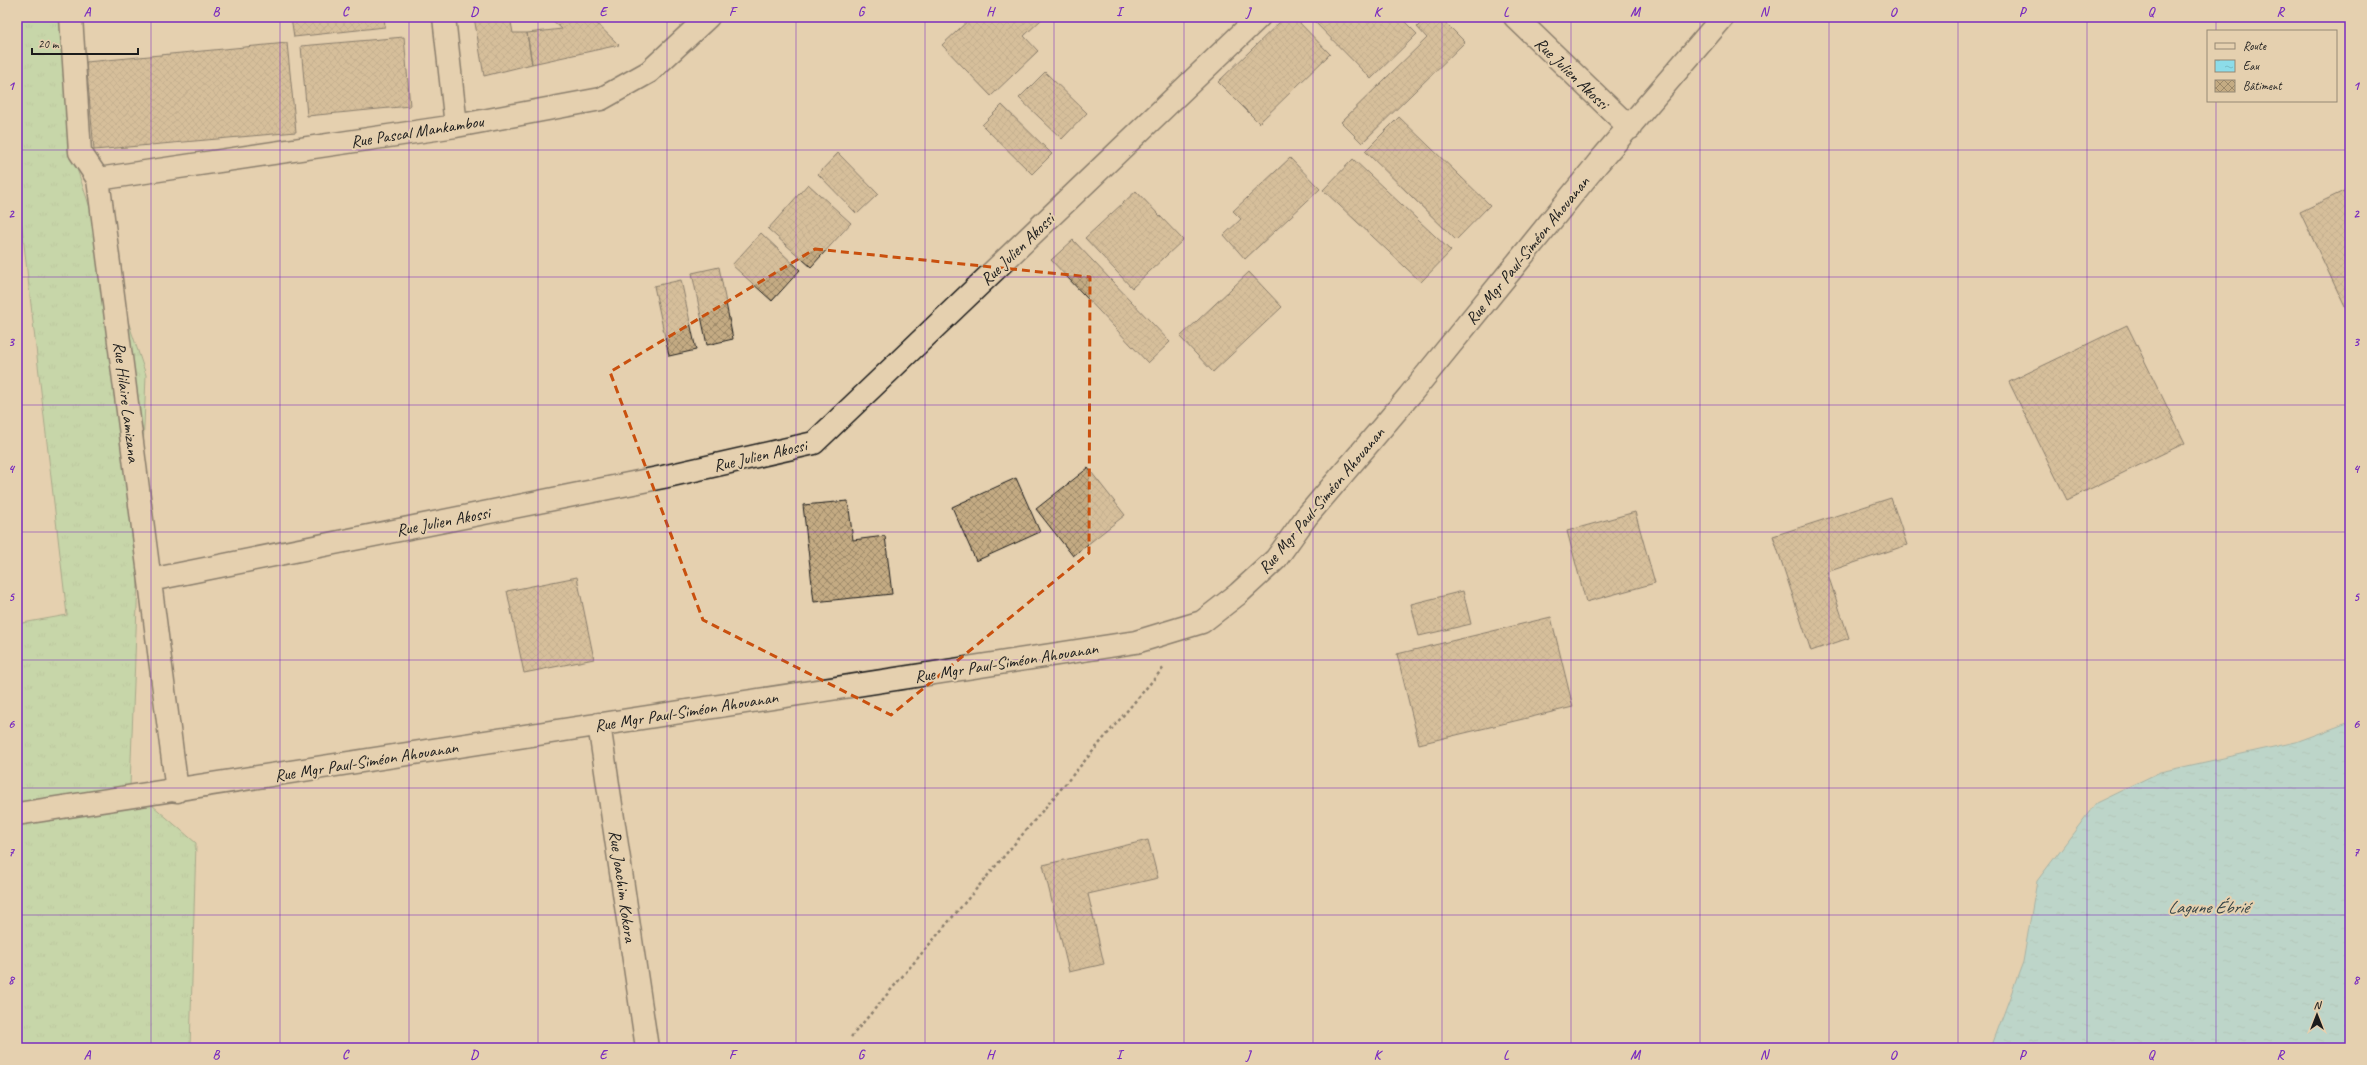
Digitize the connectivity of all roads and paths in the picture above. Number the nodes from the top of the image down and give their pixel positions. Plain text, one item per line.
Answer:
1 (71, 17) edge
2 (444, 17) edge
3 (708, 17) edge
4 (1259, 17) edge
5 (1515, 17) edge
6 (1723, 17) edge
7 (456, 126) junction
8 (1630, 128) junction
9 (98, 179) junction
10 (150, 580) junction
11 (1166, 665) dead end
12 (600, 724) junction
13 (177, 791) junction
14 (17, 814) edge
15 (851, 1037) dead end
16 (647, 1048) edge

1 - 9 street, Rue Hilaire Lamizana
2 - 7 street
3 - 7 street, Rue Pascal Mankambou
4 - 10 street, Rue Julien Akossi
5 - 8 street, Rue Julien Akossi
6 - 8 street, Rue Mgr Paul-Siméon Ahouanan
7 - 9 street, Rue Pascal Mankambou
8 - 12 street, Rue Mgr Paul-Siméon Ahouanan
9 - 10 street, Rue Hilaire Lamizana
10 - 13 street, Rue Hilaire Lamizana
11 - 15 path
12 - 13 street, Rue Mgr Paul-Siméon Ahouanan
12 - 16 street, Rue Joachim Kokora
13 - 14 street, Rue Mgr Paul-Siméon Ahouanan

